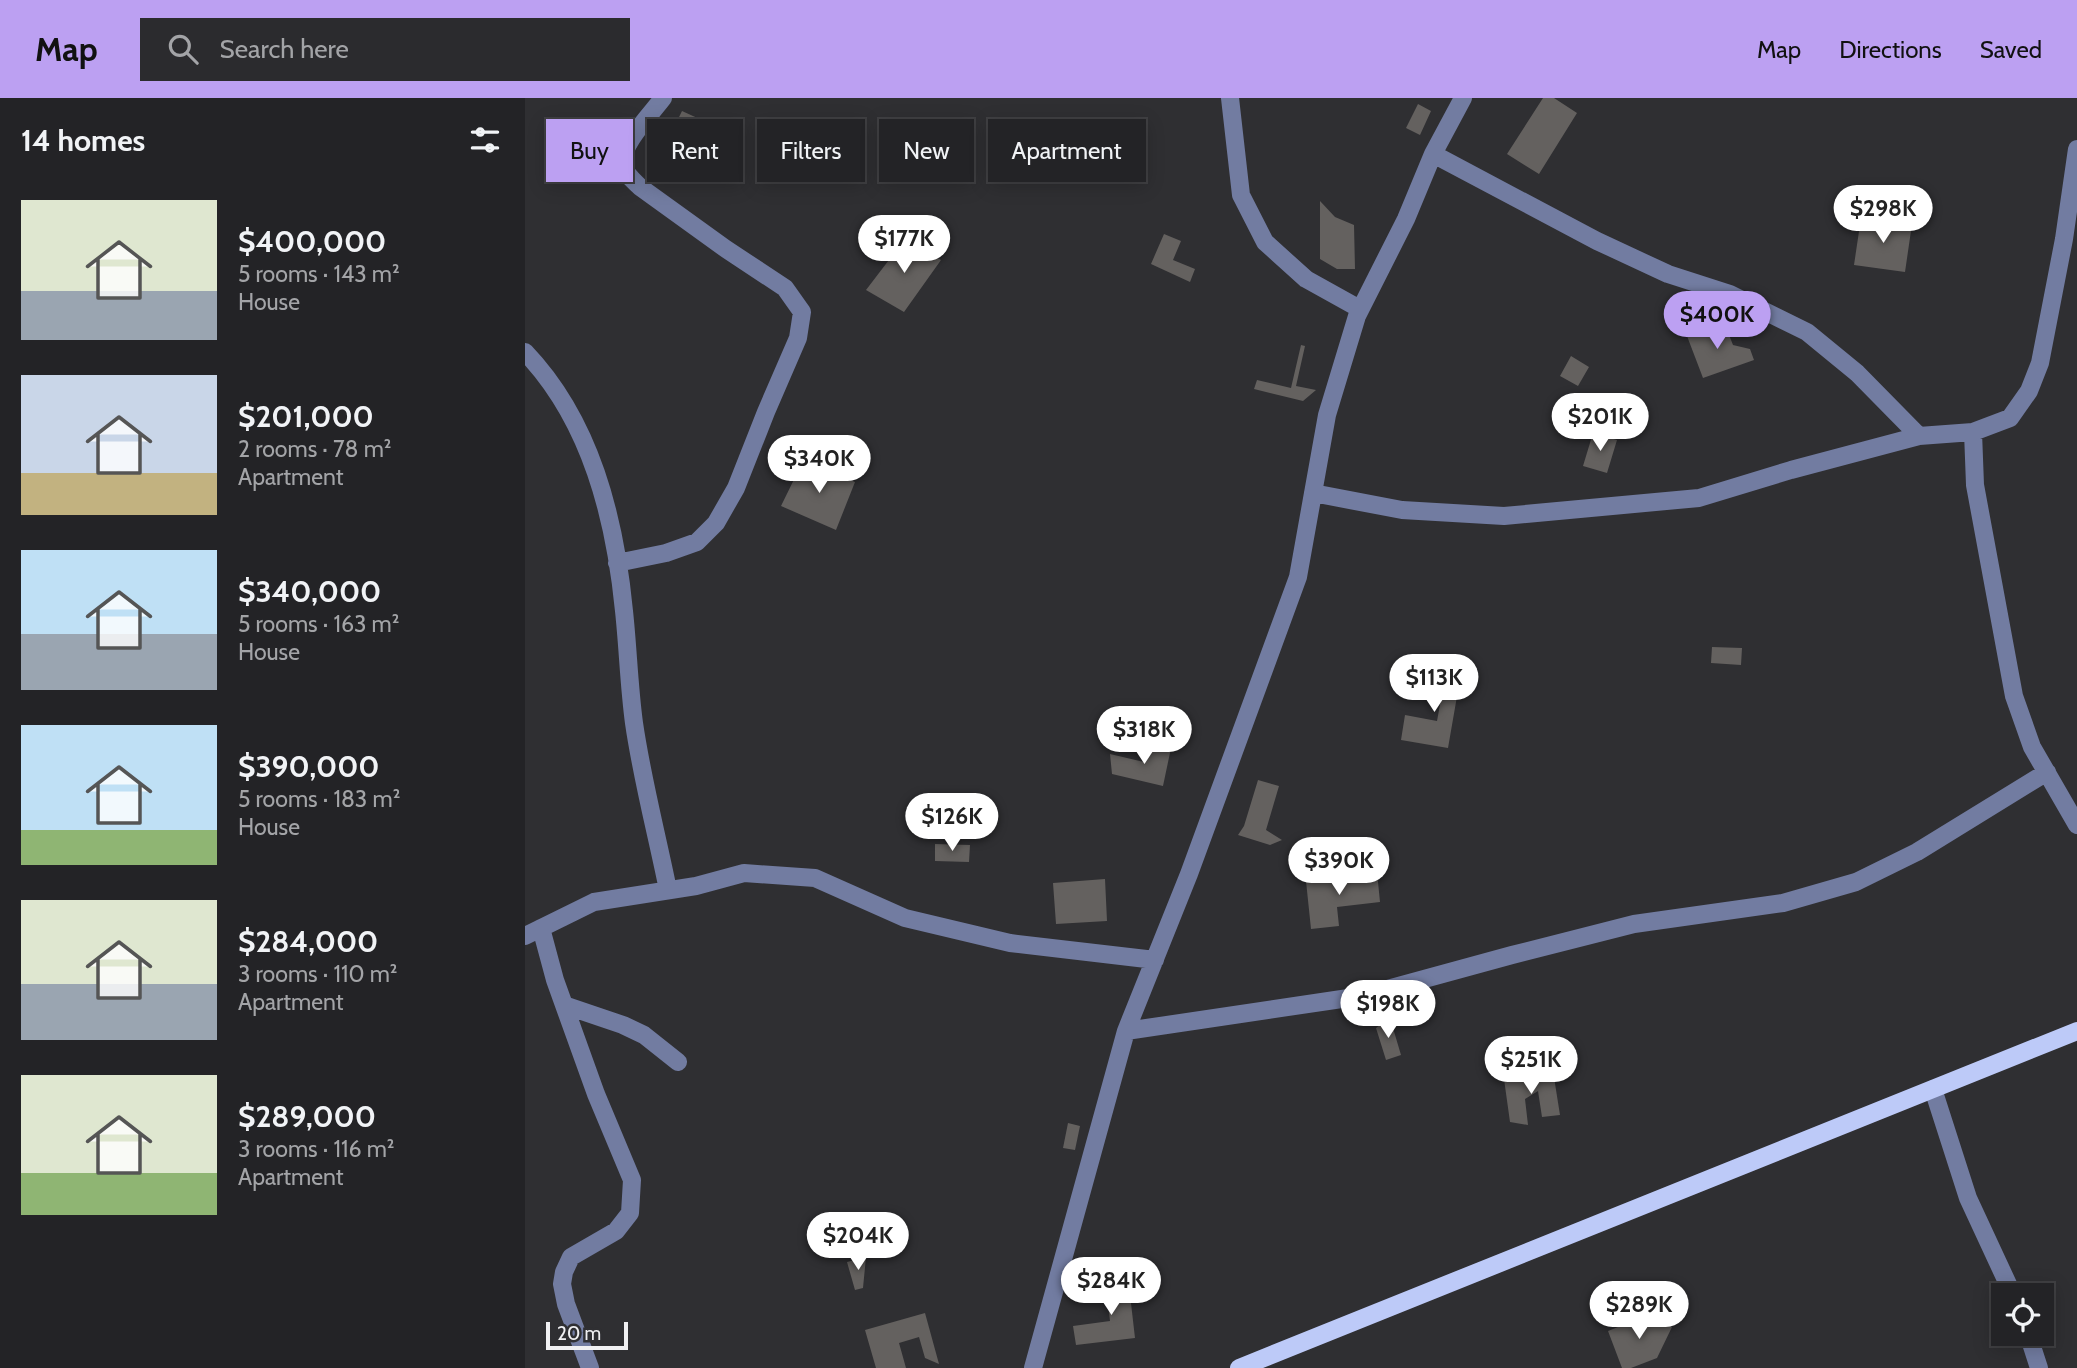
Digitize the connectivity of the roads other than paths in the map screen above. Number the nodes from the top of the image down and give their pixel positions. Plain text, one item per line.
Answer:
1 (663, 98) edge
2 (1230, 98) edge
3 (1463, 98) edge
4 (2077, 149) edge
5 (1433, 155) junction
6 (1360, 309) junction
7 (525, 352) edge
8 (1973, 432) junction
9 (1919, 436) junction
10 (1313, 493) junction
11 (617, 563) junction
12 (2047, 772) junction
13 (2077, 825) edge
14 (668, 890) junction
15 (533, 932) edge
16 (1154, 960) junction
17 (564, 1005) junction
18 (1126, 1031) junction
19 (2077, 1031) edge
20 (678, 1062) dead end
21 (1933, 1089) junction
22 (2007, 1283) edge
23 (2032, 1346) edge
24 (590, 1368) edge
25 (1033, 1368) edge
26 (1239, 1368) edge
27 (2039, 1368) edge

1 - 11 street
2 - 6 street
3 - 5 street
4 - 8 street
5 - 6 street
5 - 9 street
6 - 10 street
7 - 11 street
8 - 9 street
8 - 12 street
9 - 10 street
10 - 16 street
11 - 14 street
12 - 13 street
12 - 18 street
14 - 15 street
14 - 16 street
15 - 17 street
16 - 18 street
17 - 20 street
17 - 24 street
18 - 25 street
19 - 21 main road
21 - 22 street
21 - 26 main road
23 - 27 street

